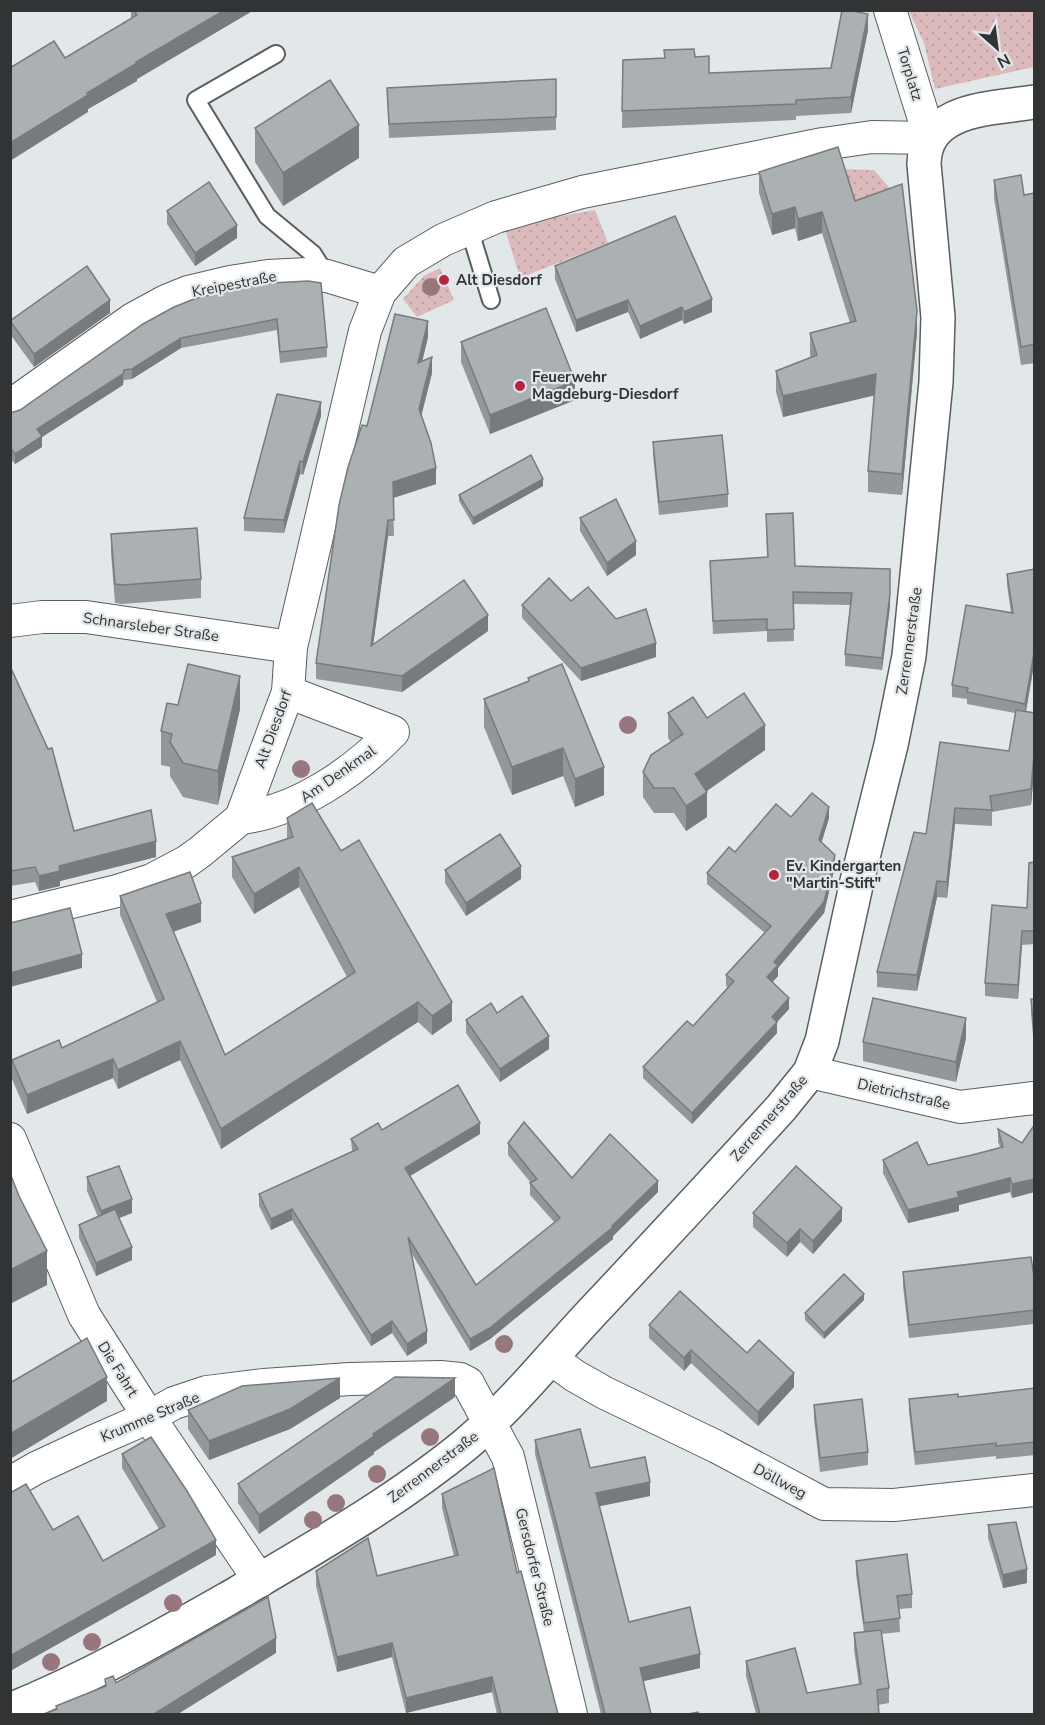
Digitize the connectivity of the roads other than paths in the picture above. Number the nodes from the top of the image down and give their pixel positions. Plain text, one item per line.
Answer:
1 (890, 10) edge
2 (276, 54) dead end
3 (1035, 102) edge
4 (930, 138) junction
5 (469, 228) junction
6 (327, 276) junction
7 (380, 292) junction
8 (490, 300) dead end
9 (10, 406) edge
10 (10, 621) edge
11 (291, 647) junction
12 (288, 692) junction
13 (241, 818) junction
14 (10, 917) edge
15 (810, 1072) junction
16 (1035, 1098) edge
17 (10, 1139) edge
18 (550, 1358) junction
19 (149, 1418) junction
20 (490, 1422) junction
21 (10, 1483) edge
22 (1035, 1490) edge
23 (260, 1581) junction
24 (10, 1710) edge
25 (571, 1714) edge

1 - 4 street, Torplatz
2 - 6 lane
3 - 4 main road
4 - 5 street, Alt Diesdorf
4 - 15 main road, Zerrennerstraße
5 - 7 street, Alt Diesdorf
5 - 8 lane
6 - 7 street, Kreipestraße
6 - 9 street, Kreipestraße
7 - 11 street, Alt Diesdorf
10 - 11 street, Schnarsleber Straße
11 - 12 street, Alt Diesdorf
12 - 13 street, Alt Diesdorf
12 - 13 street, Am Denkmal
13 - 14 street, Alt Diesdorf
15 - 16 street, Dietrichstraße
15 - 18 main road, Zerrennerstraße
17 - 19 street, Die Fahrt
18 - 20 main road, Zerrennerstraße
18 - 22 street, Döllweg
19 - 20 street, Krumme Straße
19 - 21 street, Krumme Straße
19 - 23 street, Die Fahrt
20 - 23 main road, Zerrennerstraße
20 - 25 street, Gersdorfer Straße
23 - 24 main road, Zerrennerstraße

